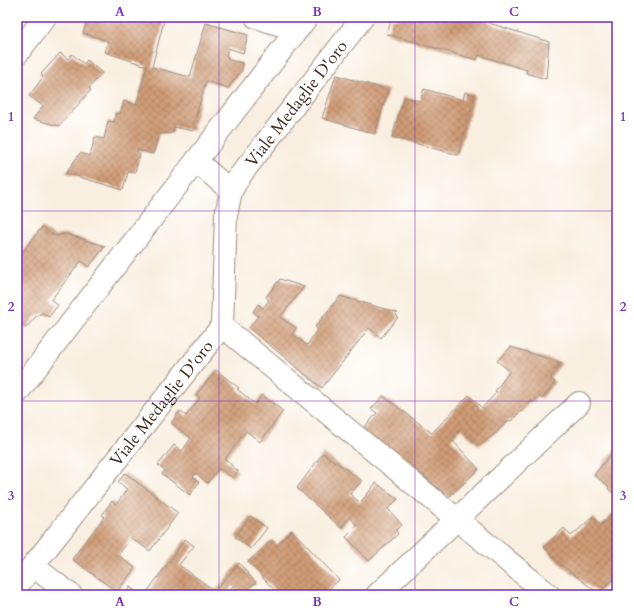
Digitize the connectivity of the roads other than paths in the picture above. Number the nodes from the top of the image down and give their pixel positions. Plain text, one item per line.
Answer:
1 (45, 17) edge
2 (256, 17) edge
3 (364, 17) edge
4 (302, 24) edge
5 (17, 54) edge
6 (196, 161) junction
7 (230, 191) junction
8 (222, 326) junction
9 (17, 393) edge
10 (579, 402) dead end
11 (457, 519) junction
12 (33, 566) junction
13 (17, 586) edge
14 (71, 595) edge
15 (377, 595) edge
16 (549, 595) edge

1 - 5 street
2 - 4 street
3 - 7 street, Viale Medaglie D'oro
4 - 6 street
6 - 7 street
6 - 9 street
7 - 8 street, Viale Medaglie D'oro
8 - 11 street
8 - 12 street, Viale Medaglie D'oro
10 - 11 street
11 - 15 street
11 - 16 street
12 - 13 street, Viale Medaglie D'oro
12 - 14 street

